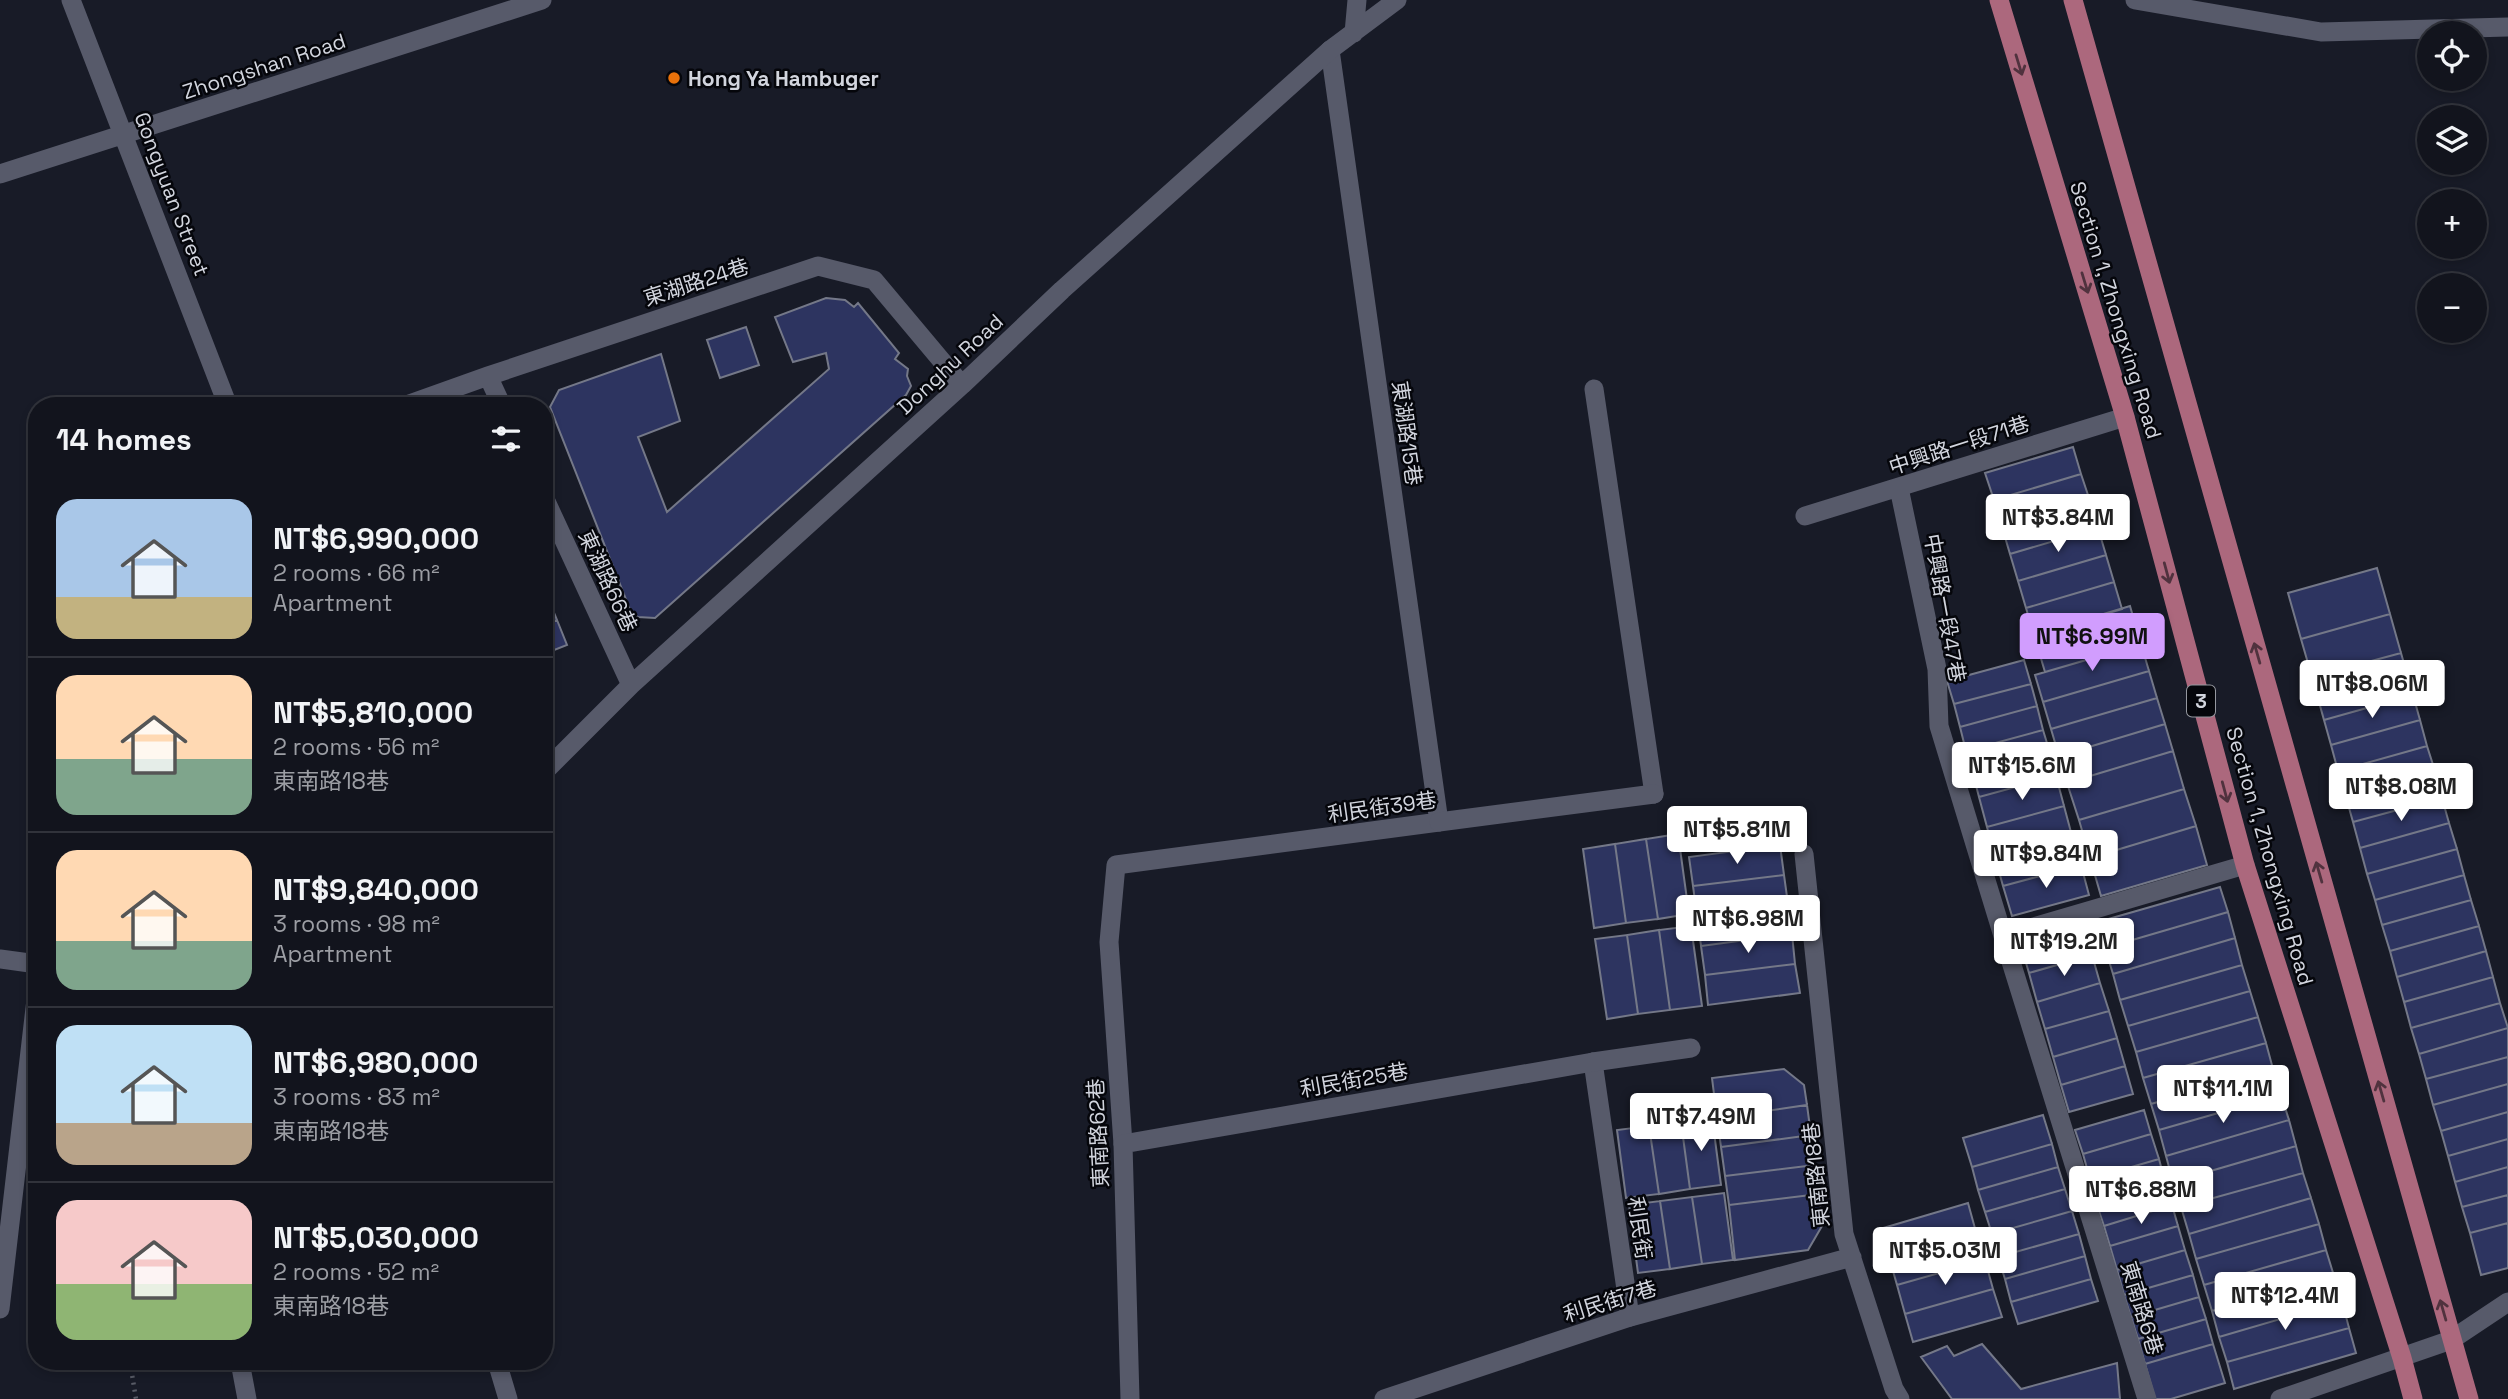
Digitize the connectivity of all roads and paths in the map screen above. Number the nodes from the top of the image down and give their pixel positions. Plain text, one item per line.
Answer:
1 (71, 0) edge
2 (542, 0) edge
3 (1357, 0) edge
4 (1397, 0) edge
5 (1999, 0) edge
6 (2073, 0) edge
7 (2135, 0) edge
8 (2508, 27) edge
9 (1354, 33) junction
10 (1330, 50) junction
11 (125, 134) junction
12 (0, 174) edge
13 (488, 376) junction
14 (962, 385) junction
15 (1594, 389) dead end
16 (225, 397) edge
17 (429, 397) edge
18 (498, 397) edge
19 (2125, 416) junction
20 (1899, 488) junction
21 (553, 516) edge
22 (1805, 516) dead end
23 (631, 685) junction
24 (553, 763) edge
25 (1439, 822) junction
26 (1804, 854) dead end
27 (1116, 865) joint
28 (2245, 865) junction
29 (2003, 936) junction
30 (0, 959) edge
31 (28, 963) edge
32 (1690, 1048) dead end
33 (1593, 1062) junction
34 (28, 1066) edge
35 (2056, 1110) joint
36 (1123, 1144) junction
37 (1852, 1257) junction
38 (1, 1289) edge
39 (2508, 1302) edge
40 (0, 1309) edge
41 (1630, 1317) junction
42 (2451, 1340) junction
43 (2403, 1358) junction
44 (131, 1370) edge
45 (242, 1370) edge
46 (499, 1370) edge
47 (136, 1399) edge
48 (247, 1399) edge
49 (508, 1399) edge
50 (1130, 1399) edge
51 (1384, 1399) edge
52 (1900, 1399) edge
53 (2147, 1399) edge
54 (2280, 1399) edge
55 (2413, 1399) edge
56 (2469, 1399) edge

1 - 11 street, Gongyuan Street
2 - 11 street, Zhongshan Road
3 - 9 street
4 - 9 street, Donghu Road
5 -> 19 main road, Section 1, Zhongxing Road / 3
42 -> 6 main road, Section 1, Zhongxing Road
7 - 8 street
9 - 10 street, Donghu Road
10 - 14 street, Donghu Road
10 - 25 street, 東湖路15巷
11 - 12 street, Zhongshan Road
11 - 16 street, Gongyuan Street
13 - 14 street, 東湖路24巷
13 - 17 street, 東湖路24巷
13 - 18 street
14 - 23 street, Donghu Road
15 - 25 street, 利民街39巷
19 - 20 street, 中興路一段71巷
19 -> 28 main road, Section 1, Zhongxing Road / 3
20 - 22 street, 中興路一段71巷
20 - 29 street, 中興路一段47巷
21 - 23 street, 東湖路66巷
23 - 24 street, Donghu Road
25 - 27 street, 利民街39巷
26 - 37 street, 東南路18巷
27 - 36 street, 東南路62巷
28 - 29 street
28 - 43 main road, Section 1, Zhongxing Road / 3
29 - 35 street, 中興路一段47巷
30 - 31 street
32 - 33 street, 利民街25巷
33 - 36 street, 利民街25巷
33 - 41 street, 利民街
34 - 38 street
35 - 53 street, 東南路6巷
36 - 50 street, 東南路62巷
37 - 41 street, 利民街7巷
37 - 52 street, 東南路18巷
38 - 40 street
39 - 42 street
41 - 51 street, 利民街7巷
42 - 43 street
42 - 56 main road, Section 1, Zhongxing Road
43 - 54 street
43 - 55 main road, Section 1, Zhongxing Road / 3
44 - 47 path
45 - 48 street
46 - 49 street

